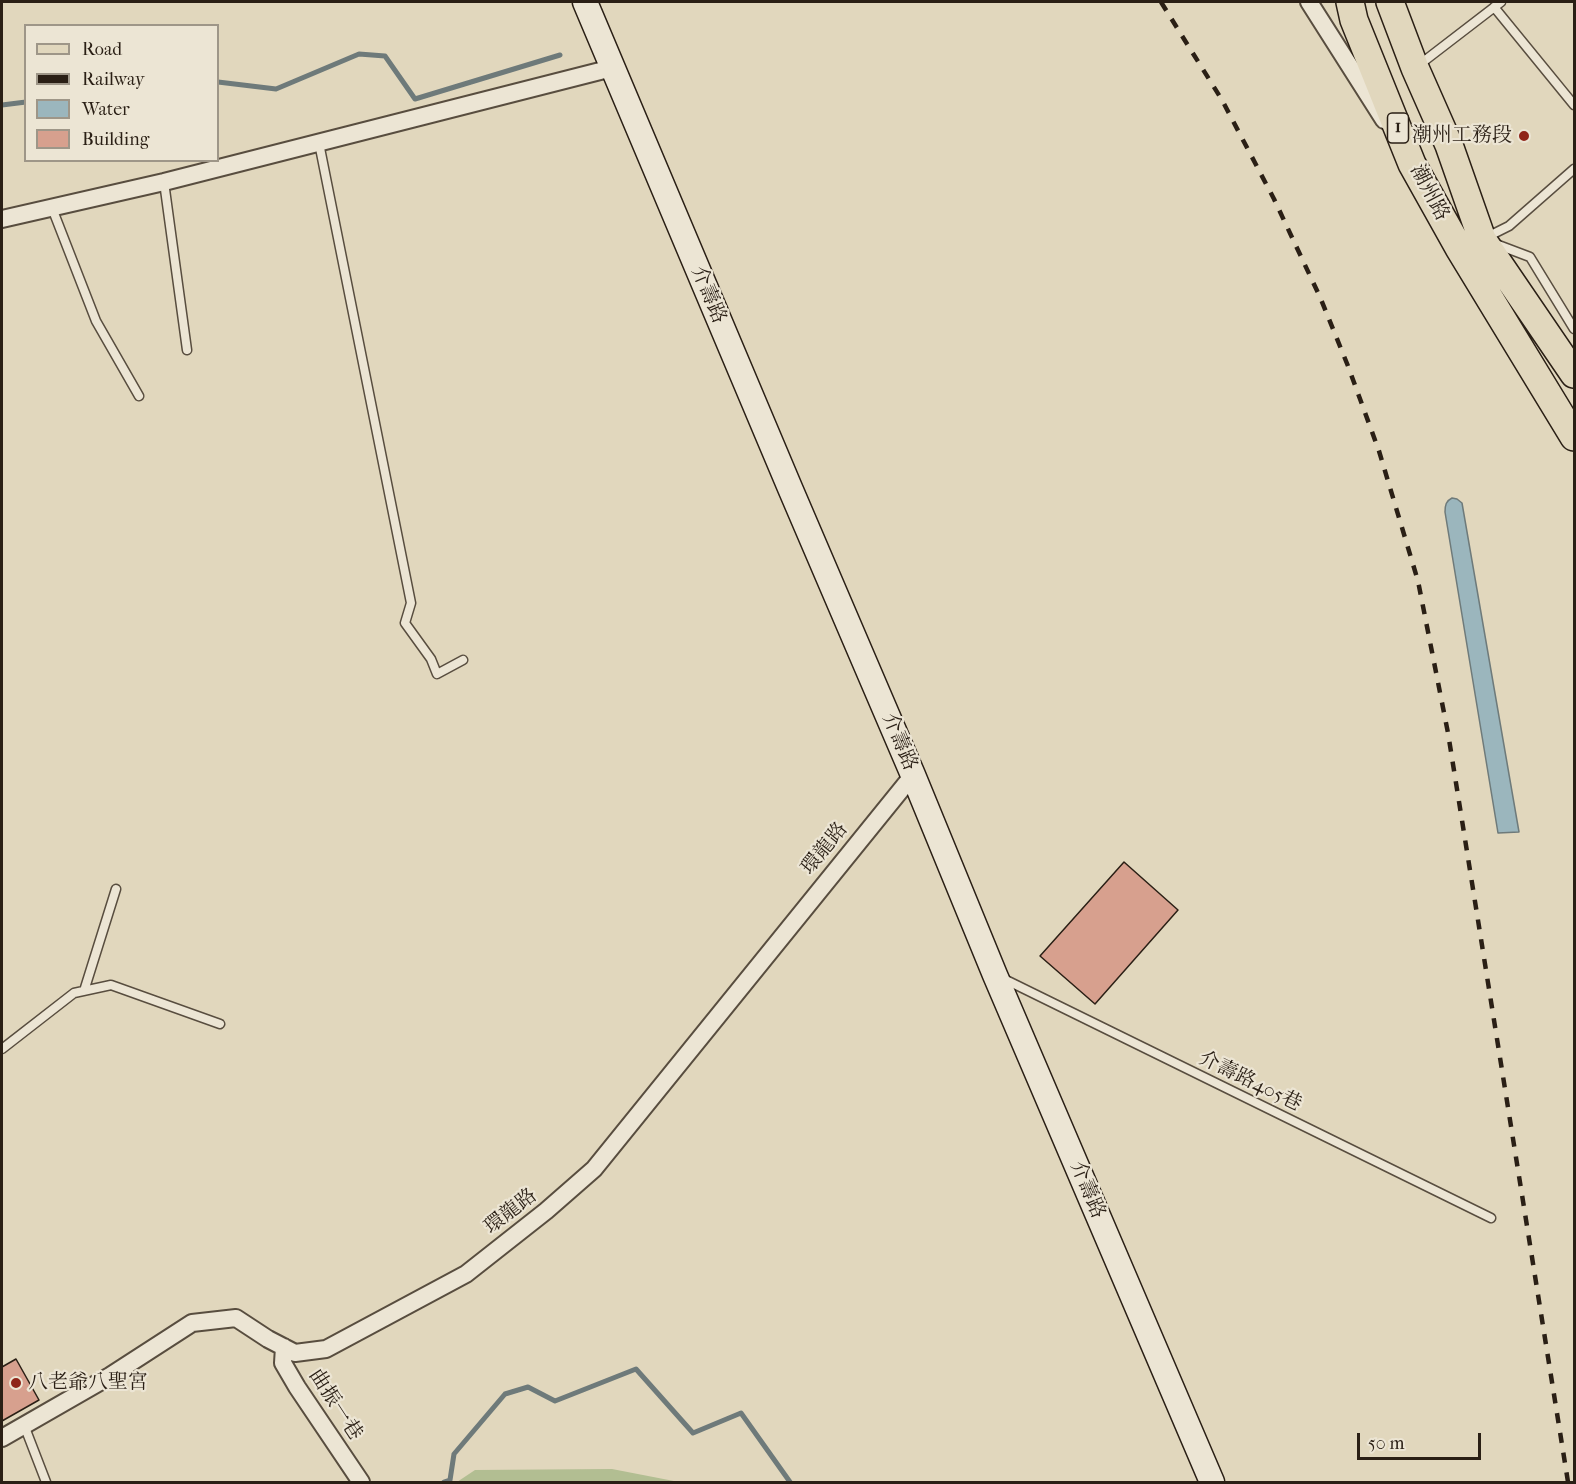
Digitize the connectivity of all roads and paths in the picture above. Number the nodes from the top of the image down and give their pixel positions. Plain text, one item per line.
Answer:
1 (585, 2) edge
2 (1309, 2) edge
3 (1350, 2) edge
4 (1390, 2) edge
5 (1498, 4) edge
6 (612, 68) junction
7 (1415, 68) junction
8 (1575, 105) edge
9 (319, 143) junction
10 (1412, 164) junction
11 (1575, 169) edge
12 (165, 182) junction
13 (52, 208) junction
14 (2, 219) edge
15 (1471, 244) junction
16 (1472, 287) dead end
17 (1575, 329) edge
18 (187, 350) dead end
19 (1519, 364) dead end
20 (1575, 374) edge
21 (139, 396) dead end
22 (1571, 439) edge
23 (463, 660) dead end
24 (913, 775) junction
25 (116, 889) dead end
26 (995, 975) junction
27 (84, 991) junction
28 (220, 1024) dead end
29 (2, 1049) edge
30 (1491, 1218) dead end
31 (284, 1347) junction
32 (24, 1425) junction
33 (2, 1438) edge
34 (46, 1482) edge
35 (360, 1482) edge
36 (1212, 1482) edge

1 - 6 main road, 介壽路
2 - 10 street
3 - 10 main road, 潮州路 / 1
4 - 7 main road, 潮州路 / 1
5 - 7 lane
5 - 8 lane
6 - 9 street
6 - 24 main road, 介壽路
7 - 15 main road, 潮州路 / 1
9 - 12 street
9 - 23 lane
10 - 15 main road, 潮州路 / 1
11 - 15 lane
12 - 13 street
12 - 18 lane
13 - 14 street
13 - 21 lane
15 - 16 lane
15 - 17 lane
15 - 20 main road
15 - 22 main road
19 - 22 lane
24 - 26 main road, 介壽路
24 - 31 street, 環龍路
25 - 27 lane
26 - 30 lane, 介壽路405巷
26 - 36 main road, 介壽路
27 - 28 lane
27 - 29 lane
31 - 32 street, 環龍路
31 - 35 street, 曲振一巷
32 - 33 street, 環龍路
32 - 34 lane

